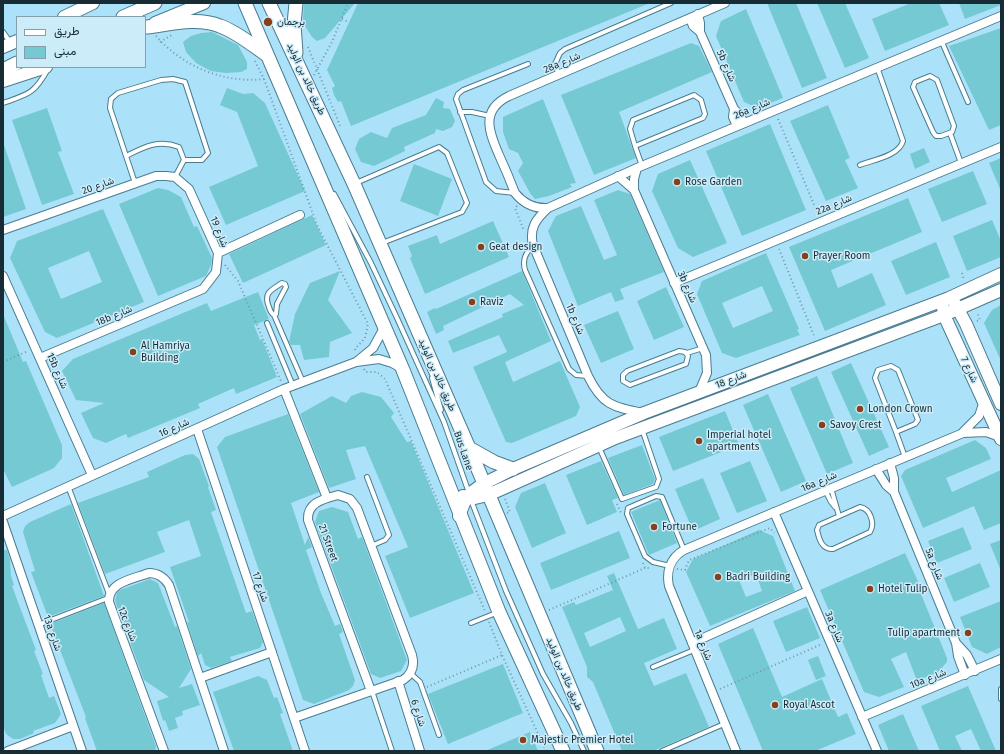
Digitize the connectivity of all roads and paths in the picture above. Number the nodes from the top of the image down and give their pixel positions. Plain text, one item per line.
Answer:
1 (93, 3) edge
2 (155, 3) edge
3 (204, 3) edge
4 (245, 3) edge
5 (270, 3) edge
6 (296, 3) edge
7 (348, 3) edge
8 (671, 3) edge
9 (725, 3) edge
10 (66, 16) edge
11 (125, 16) edge
12 (694, 16) junction
13 (1001, 16) edge
14 (342, 19) junction
15 (349, 22) dead end
16 (146, 27) edge
17 (3, 32) edge
18 (176, 34) dead end
19 (941, 40) junction
20 (160, 42) junction
21 (306, 42) dead end
22 (10, 44) edge
23 (267, 55) junction
24 (255, 60) dead end
25 (297, 61) junction
26 (16, 64) edge
27 (528, 64) dead end
28 (877, 67) junction
29 (45, 68) edge
30 (47, 68) edge
31 (3, 70) edge
32 (317, 70) junction
33 (559, 76) junction
34 (264, 79) junction
35 (3, 81) edge
36 (308, 84) junction
37 (968, 102) dead end
38 (3, 103) edge
39 (775, 110) junction
40 (460, 112) junction
41 (490, 116) junction
42 (740, 124) junction
43 (950, 133) junction
44 (336, 143) junction
45 (635, 146) junction
46 (1001, 147) edge
47 (126, 156) junction
48 (184, 160) junction
49 (314, 163) junction
50 (961, 163) junction
51 (860, 166) dead end
52 (639, 167) junction
53 (618, 176) junction
54 (175, 177) junction
55 (135, 183) junction
56 (354, 184) junction
57 (634, 190) junction
58 (518, 196) junction
59 (548, 208) junction
60 (300, 215) dead end
61 (821, 221) junction
62 (3, 230) edge
63 (531, 236) junction
64 (775, 240) junction
65 (379, 244) junction
66 (532, 245) junction
67 (218, 256) junction
68 (1001, 274) edge
69 (3, 276) edge
70 (674, 282) junction
71 (1001, 290) edge
72 (197, 292) joint
73 (947, 299) junction
74 (959, 308) junction
75 (274, 315) junction
76 (944, 315) junction
77 (267, 323) dead end
78 (384, 328) junction
79 (422, 341) junction
80 (818, 347) junction
81 (35, 348) junction
82 (703, 348) junction
83 (687, 353) junction
84 (40, 358) junction
85 (359, 361) junction
86 (3, 362) edge
87 (403, 370) junction
88 (588, 376) junction
89 (303, 382) junction
90 (293, 386) junction
91 (284, 389) junction
92 (699, 392) junction
93 (984, 401) junction
94 (1001, 404) edge
95 (644, 413) junction
96 (444, 422) junction
97 (642, 428) junction
98 (197, 429) junction
99 (896, 432) junction
100 (963, 433) junction
101 (1001, 438) edge
102 (598, 445) junction
103 (469, 448) junction
104 (905, 457) junction
105 (890, 463) junction
106 (513, 469) junction
107 (876, 469) junction
108 (92, 475) junction
109 (367, 477) dead end
110 (68, 486) junction
111 (449, 489) junction
112 (828, 489) junction
113 (486, 490) junction
114 (894, 492) junction
115 (469, 497) junction
116 (327, 498) junction
117 (774, 512) junction
118 (3, 516) edge
119 (459, 516) junction
120 (839, 516) junction
121 (3, 522) edge
122 (371, 546) junction
123 (684, 550) junction
124 (670, 566) junction
125 (645, 568) dead end
126 (808, 591) junction
127 (109, 596) junction
128 (493, 614) junction
129 (538, 615) junction
130 (471, 623) dead end
131 (38, 625) junction
132 (829, 641) junction
133 (956, 643) junction
134 (693, 647) junction
135 (272, 652) junction
136 (502, 655) junction
137 (1001, 660) edge
138 (653, 667) dead end
139 (975, 671) junction
140 (410, 674) junction
141 (965, 675) junction
142 (200, 678) junction
143 (398, 681) junction
144 (422, 688) junction
145 (1001, 689) edge
146 (372, 691) junction
147 (711, 693) junction
148 (1001, 699) edge
149 (862, 716) junction
150 (294, 718) junction
151 (724, 724) junction
152 (73, 726) junction
153 (439, 735) dead end
154 (8, 751) edge
155 (82, 751) edge
156 (164, 751) edge
157 (224, 751) edge
158 (305, 751) edge
159 (392, 751) edge
160 (420, 751) edge
161 (546, 751) edge
162 (564, 751) edge
163 (584, 751) edge
164 (597, 751) edge
165 (662, 751) edge
166 (736, 751) edge
167 (876, 751) edge

1 - 10 street
2 - 11 main road
3 - 16 street
4 - 23 main road
5 - 25 main road, طريق خالد بن الوليد
6 - 25 main road
7 - 14 path
8 - 33 lane
9 - 12 street, 28a شارع
12 - 33 street, 28a شارع
12 - 42 street, 5b شارع
13 - 19 street, 26a شارع
14 - 15 path
14 - 32 path
16 - 20 path
16 - 23 main road
17 - 22 lane
18 - 20 path
19 - 28 street, 26a شارع
19 - 37 lane
20 - 34 path
21 - 32 path
23 - 49 main road
24 - 34 path
25 - 36 main road, طريق خالد بن الوليد
26 - 31 main road
27 - 40 lane
28 - 39 street, 26a شارع
28 - 51 lane
29 - 35 street
30 - 38 lane
32 - 36 path
32 - 44 path
33 - 41 street, 28a شارع
34 - 85 path
36 - 44 main road, طريق خالد بن الوليد
39 - 42 street, 26a شارع
39 - 61 path
40 - 41 lane
40 - 58 lane
41 - 58 street
42 - 52 street, 26a شارع
43 - 43 lane
43 - 50 lane
44 - 56 main road, طريق خالد بن الوليد
45 - 45 lane
45 - 52 lane
46 - 50 street, 22a شارع
47 - 48 lane
47 - 48 lane
47 - 55 lane
48 - 54 lane
49 - 78 main road
49 - 96 lane, Bus Lane
50 - 61 street, 22a شارع
52 - 53 street, 26a شارع
52 - 57 street
53 - 57 street, 3b شارع
53 - 59 street, 26a شارع
54 - 55 street, شارع 20
54 - 67 street, شارع 19
55 - 62 street, شارع 20
56 - 65 main road, طريق خالد بن الوليد
56 - 65 lane
57 - 70 street, 3b شارع
58 - 59 street
58 - 63 path
59 - 63 street, 1b شارع
60 - 67 street
61 - 64 street, 22a شارع
63 - 66 street, 1b شارع
64 - 70 street, 22a شارع
64 - 80 path
65 - 79 main road, طريق خالد بن الوليد
66 - 88 street, 1b شارع
66 - 88 lane
67 - 72 street, شارع 19
67 - 91 path
68 - 73 street, شارع 18
69 - 81 street, 15b شارع
70 - 82 street, 3b شارع
71 - 74 street, شارع 18
72 - 84 street, 18b شارع
73 - 74 street, شارع 7
73 - 76 street, شارع 7
73 - 80 street, شارع 18
74 - 76 street, شارع 18
74 - 94 street, شارع 7
75 - 75 lane
75 - 89 lane
76 - 93 street, شارع 7
76 - 97 street, شارع 18
77 - 90 lane
78 - 85 street, شارع 16
78 - 87 main road
79 - 96 lane
79 - 103 main road, طريق خالد بن الوليد
80 - 92 street, شارع 18
81 - 84 street, 15b شارع
81 - 86 path
82 - 83 lane
82 - 92 street, 3b شارع
83 - 83 lane
84 - 108 street, 15b شارع
85 - 87 street, شارع 16
85 - 89 street, شارع 16
85 - 128 path
87 - 111 main road
88 - 95 street, 1b شارع
89 - 90 street, شارع 16
90 - 91 street, شارع 16
91 - 98 street, شارع 16
91 - 116 street
92 - 95 street, شارع 18
93 - 100 street, 16a شارع
93 - 101 street, شارع 7
95 - 106 street, شارع 18
96 - 115 lane, Bus Lane
97 - 102 street, شارع 18
97 - 102 lane
98 - 108 street, شارع 16
98 - 135 street, شارع 17
99 - 99 lane
99 - 104 lane
100 - 101 street, 16a شارع
100 - 104 street, 16a شارع
102 - 113 street, شارع 18
103 - 106 main road
103 - 113 main road, طريق خالد بن الوليد
104 - 105 street, 16a شارع
105 - 107 street, 16a شارع
105 - 114 street, 5a شارع
106 - 113 street, شارع 18
107 - 112 street, 16a شارع
107 - 114 street, 5a شارع
108 - 110 street, شارع 16
109 - 122 lane
110 - 118 street, شارع 16
110 - 127 lane
111 - 115 street
111 - 119 main road
112 - 117 street, 16a شارع
112 - 120 lane
113 - 115 street, شارع 18
113 - 129 main road, طريق خالد بن الوليد
114 - 133 street, 5a شارع
115 - 119 street
115 - 163 lane, Bus Lane
116 - 122 street, 21 Street
116 - 146 street, 21 Street
117 - 123 street, 16a شارع
117 - 126 street, 3a شارع
119 - 128 main road
120 - 120 lane
121 - 131 street, 13a شارع
122 - 140 street, 21 Street
123 - 124 street
123 - 124 lane
124 - 134 street, 1a شارع
125 - 129 path
126 - 132 street, 3a شارع
126 - 134 street
127 - 131 lane
127 - 142 street
127 - 156 street, 12c شارع
128 - 130 lane
128 - 136 path
128 - 162 main road
129 - 164 main road, طريق خالد بن الوليد
131 - 152 street, 13a شارع
132 - 147 path
132 - 149 street, 3a شارع
133 - 139 street, 5a شارع
133 - 141 street, 5a شارع
134 - 138 lane
134 - 147 street, 1a شارع
135 - 142 street
135 - 150 street, شارع 17
136 - 144 path
136 - 161 path
137 - 139 street, 10a شارع
139 - 141 street, 10a شارع
140 - 143 street
140 - 144 lane
141 - 149 street, 10a شارع
142 - 157 street
143 - 146 street
143 - 160 street, شارع 6
144 - 153 lane
145 - 148 lane
146 - 150 street
146 - 159 lane
147 - 151 street, 1a شارع
149 - 167 street, 3a شارع
150 - 158 street, شارع 17
151 - 165 lane
151 - 166 street, 1a شارع
152 - 154 street
152 - 155 street, 13a شارع

